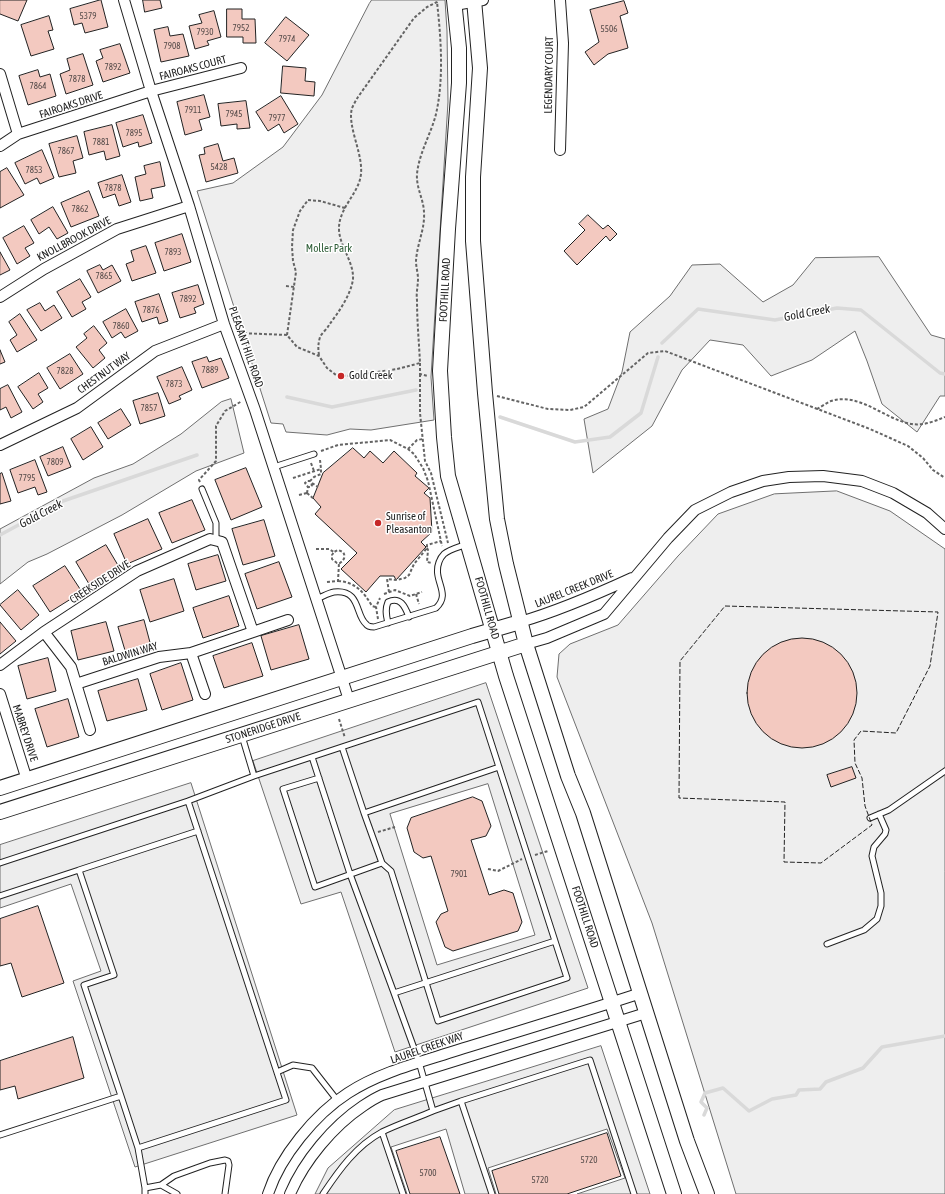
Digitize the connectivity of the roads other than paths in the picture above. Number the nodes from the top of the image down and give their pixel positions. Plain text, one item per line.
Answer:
1 (124, 0) edge
2 (477, 0) edge
3 (560, 0) edge
4 (454, 2) edge
5 (241, 68) dead end
6 (0, 74) edge
7 (151, 91) junction
8 (18, 134) junction
9 (0, 146) edge
10 (560, 150) dead end
11 (188, 206) junction
12 (0, 297) edge
13 (226, 328) junction
14 (0, 445) edge
15 (314, 454) road end
16 (274, 467) junction
17 (202, 489) road end
18 (945, 529) edge
19 (219, 541) junction
20 (467, 544) junction
21 (636, 577) junction
22 (316, 599) junction
23 (408, 617) junction
24 (288, 620) dead end
25 (520, 622) junction
26 (388, 623) junction
27 (493, 630) junction
28 (44, 632) junction
29 (253, 632) junction
30 (526, 644) junction
31 (500, 652) junction
32 (191, 653) junction
33 (0, 665) edge
34 (342, 678) junction
35 (76, 684) junction
36 (0, 694) edge
37 (206, 694) dead end
38 (349, 700) junction
39 (90, 730) dead end
40 (241, 735) junction
41 (342, 747) junction
42 (312, 757) junction
43 (499, 767) junction
44 (945, 771) edge
45 (254, 776) junction
46 (319, 778) junction
47 (27, 780) junction
48 (0, 788) edge
49 (188, 802) junction
50 (0, 812) edge
51 (364, 813) junction
52 (879, 814) junction
53 (870, 818) dead end
54 (198, 831) junction
55 (0, 863) edge
56 (382, 863) junction
57 (79, 870) junction
58 (350, 874) junction
59 (0, 896) edge
60 (555, 941) junction
61 (826, 944) dead end
62 (426, 984) junction
63 (641, 993) junction
64 (394, 994) junction
65 (612, 1002) junction
66 (646, 1013) junction
67 (619, 1022) junction
68 (419, 1062) junction
69 (277, 1072) junction
70 (425, 1081) junction
71 (121, 1096) junction
72 (338, 1100) junction
73 (461, 1101) junction
74 (433, 1111) junction
75 (382, 1132) junction
76 (0, 1135) edge
77 (138, 1148) junction
78 (161, 1185) junction
79 (145, 1188) junction
80 (145, 1194) edge
81 (177, 1194) edge
82 (225, 1194) edge
83 (268, 1194) edge
84 (290, 1194) edge
85 (323, 1194) edge
86 (403, 1194) edge
87 (492, 1194) edge
88 (634, 1194) edge
89 (674, 1194) edge
90 (707, 1194) edge

1 - 7 street, PLEASANT HILL ROAD
2 - 4 street
2 - 25 main road
3 - 10 street, LEGENDARY COURT
4 - 20 main road, FOOTHILL ROAD
5 - 7 street, FAIROAKS COURT
6 - 8 street
7 - 8 street, FAIROAKS DRIVE
7 - 11 street, PLEASANT HILL ROAD
8 - 9 street, FAIROAKS DRIVE
11 - 12 street, KNOLLBROOK DRIVE
11 - 13 street, PLEASANT HILL ROAD
13 - 14 street, CHESTNUT WAY
13 - 16 street, PLEASANT HILL ROAD
15 - 16 lane
16 - 22 street, PLEASANT HILL ROAD
17 - 19 lane
18 - 21 street, LAUREL CREEK DRIVE
19 - 28 street, CREEKSIDE DRIVE
19 - 29 street
20 - 23 lane
20 - 27 main road, FOOTHILL ROAD
21 - 25 street, LAUREL CREEK DRIVE
21 - 30 street, LAUREL CREEK DRIVE
22 - 26 lane
22 - 34 street, PLEASANT HILL ROAD
23 - 26 lane
23 - 26 lane
24 - 29 street, BALDWIN WAY
25 - 27 main road, STONERIDGE DRIVE
25 - 30 main road
27 - 31 main road, FOOTHILL ROAD
27 - 34 main road, STONERIDGE DRIVE
28 - 33 street, CREEKSIDE DRIVE
28 - 35 street
29 - 32 street, BALDWIN WAY
30 - 31 main road, STONERIDGE DRIVE
30 - 63 main road
31 - 38 main road, STONERIDGE DRIVE
31 - 65 main road, FOOTHILL ROAD
32 - 35 street, BALDWIN WAY
32 - 37 street
34 - 38 street, PLEASANT HILL ROAD
34 - 47 main road, STONERIDGE DRIVE
35 - 39 street
36 - 47 street, MABREY DRIVE
38 - 40 main road, STONERIDGE DRIVE
40 - 45 lane
40 - 50 main road, STONERIDGE DRIVE
41 - 42 lane
41 - 43 lane
41 - 51 lane
42 - 45 lane
42 - 46 lane
43 - 51 lane
43 - 60 lane
44 - 52 lane
45 - 49 lane
46 - 58 lane
46 - 58 lane
47 - 48 main road, STONERIDGE DRIVE
49 - 54 lane
49 - 55 lane
51 - 56 lane
52 - 53 lane
52 - 61 lane
54 - 57 lane
54 - 69 lane
56 - 58 lane
56 - 62 lane
57 - 59 lane
57 - 71 lane
58 - 64 lane
60 - 62 lane
60 - 62 lane
62 - 64 lane
63 - 65 street, LAUREL CREEK WAY
63 - 66 main road
64 - 68 lane
65 - 67 main road, FOOTHILL ROAD
65 - 68 street, LAUREL CREEK WAY
66 - 67 street
66 - 90 main road
67 - 70 street
67 - 89 main road, FOOTHILL ROAD
68 - 70 lane
68 - 72 street, LAUREL CREEK WAY
69 - 72 lane
69 - 77 lane
70 - 74 lane
70 - 84 street
71 - 76 lane
71 - 77 lane
72 - 83 street, LAUREL CREEK WAY
73 - 74 lane
73 - 87 lane
73 - 88 lane
74 - 75 lane
75 - 85 lane
75 - 86 lane
77 - 79 lane
78 - 79 lane
78 - 81 lane
78 - 82 lane
79 - 80 lane

